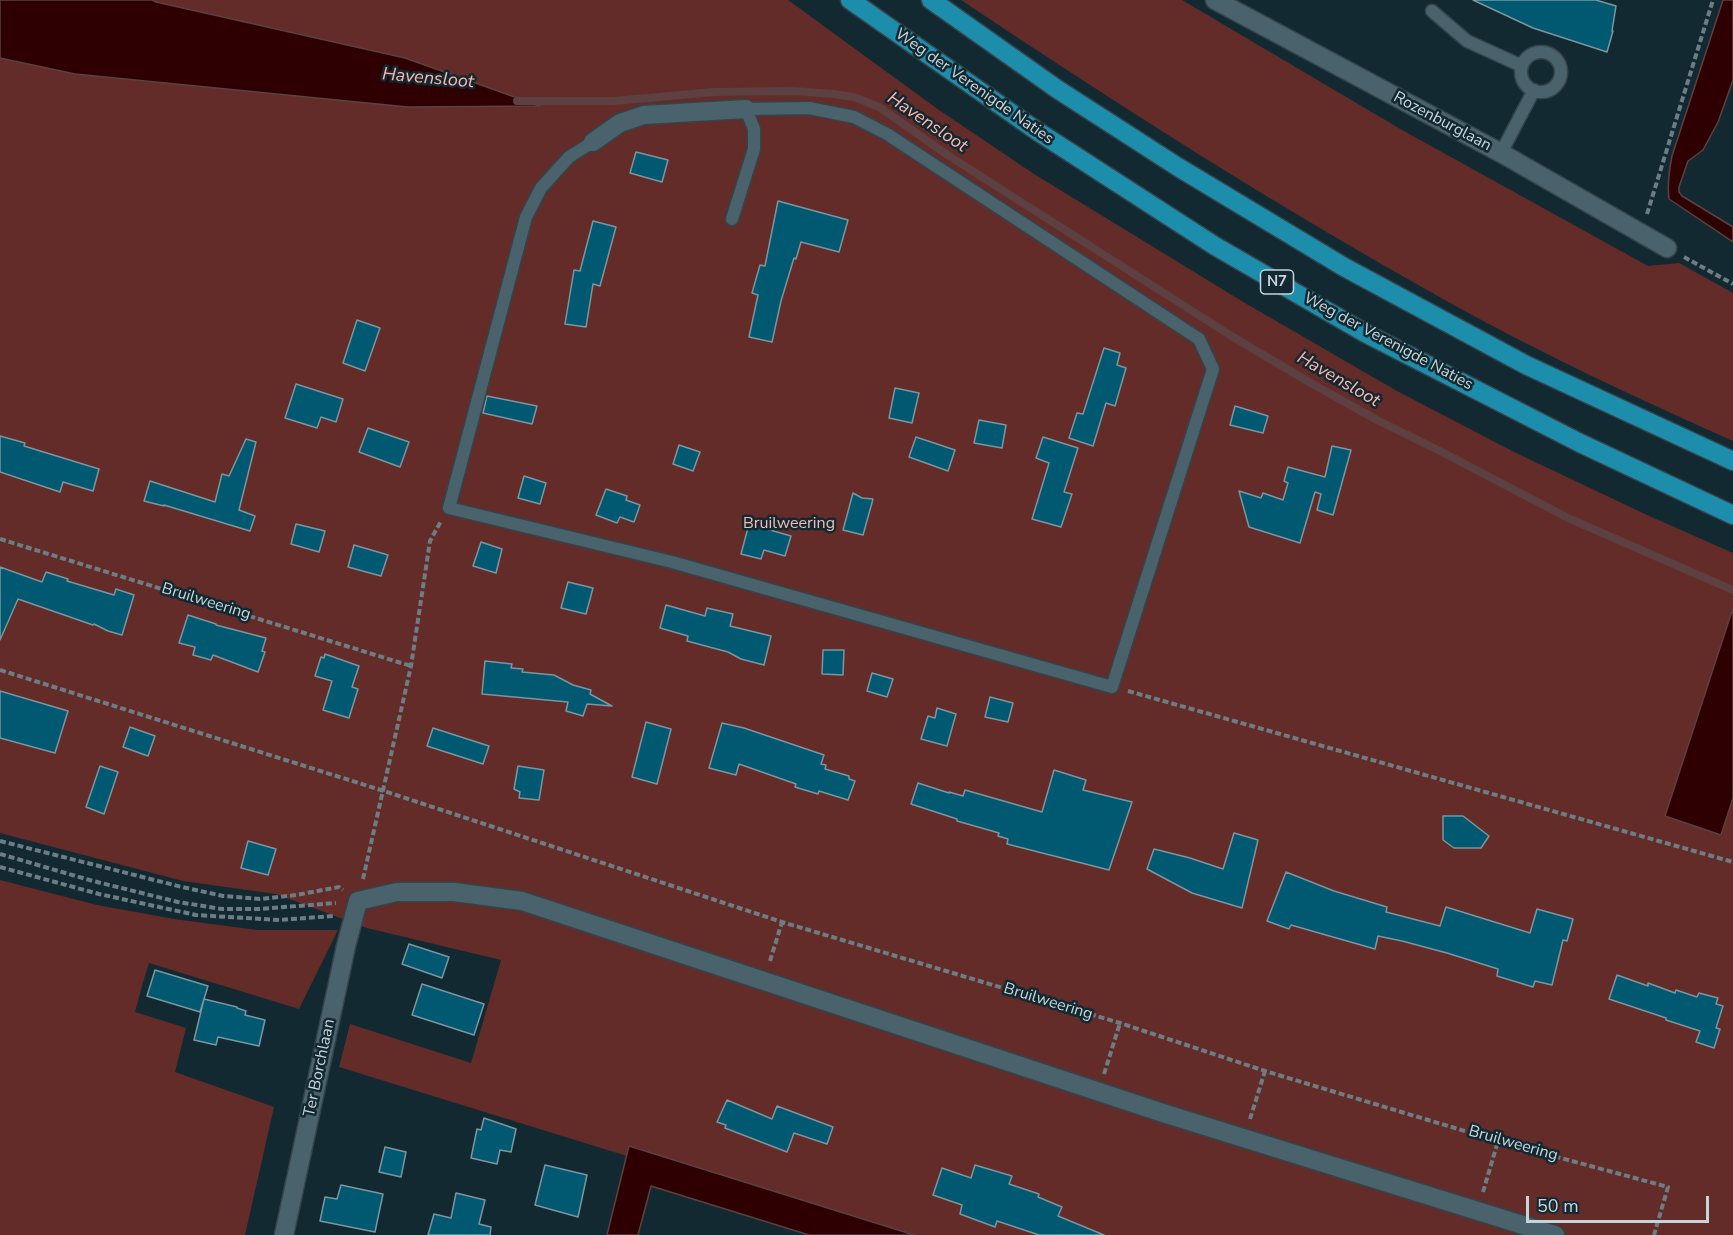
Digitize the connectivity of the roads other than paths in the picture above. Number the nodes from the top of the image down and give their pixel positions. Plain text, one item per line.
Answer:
1 (850, 0) edge
2 (930, 0) edge
3 (1215, 0) edge
4 (1432, 11) dead end
5 (1522, 66) junction
6 (1534, 90) junction
7 (746, 109) junction
8 (593, 142) joint
9 (1501, 153) junction
10 (732, 219) dead end
11 (1667, 248) road end
12 (1733, 461) edge
13 (1733, 514) edge
14 (284, 1235) edge
15 (1555, 1235) edge

1 - 13 highway, Weg der Verenigde Naties / N7
2 - 12 highway
3 - 9 street, Rozenburglaan
4 - 5 lane
5 - 6 lane
5 - 6 lane
6 - 9 lane
7 - 8 street
7 - 8 lane
7 - 10 lane
9 - 11 street, Rozenburglaan
14 - 15 street, Ter Borchlaan

